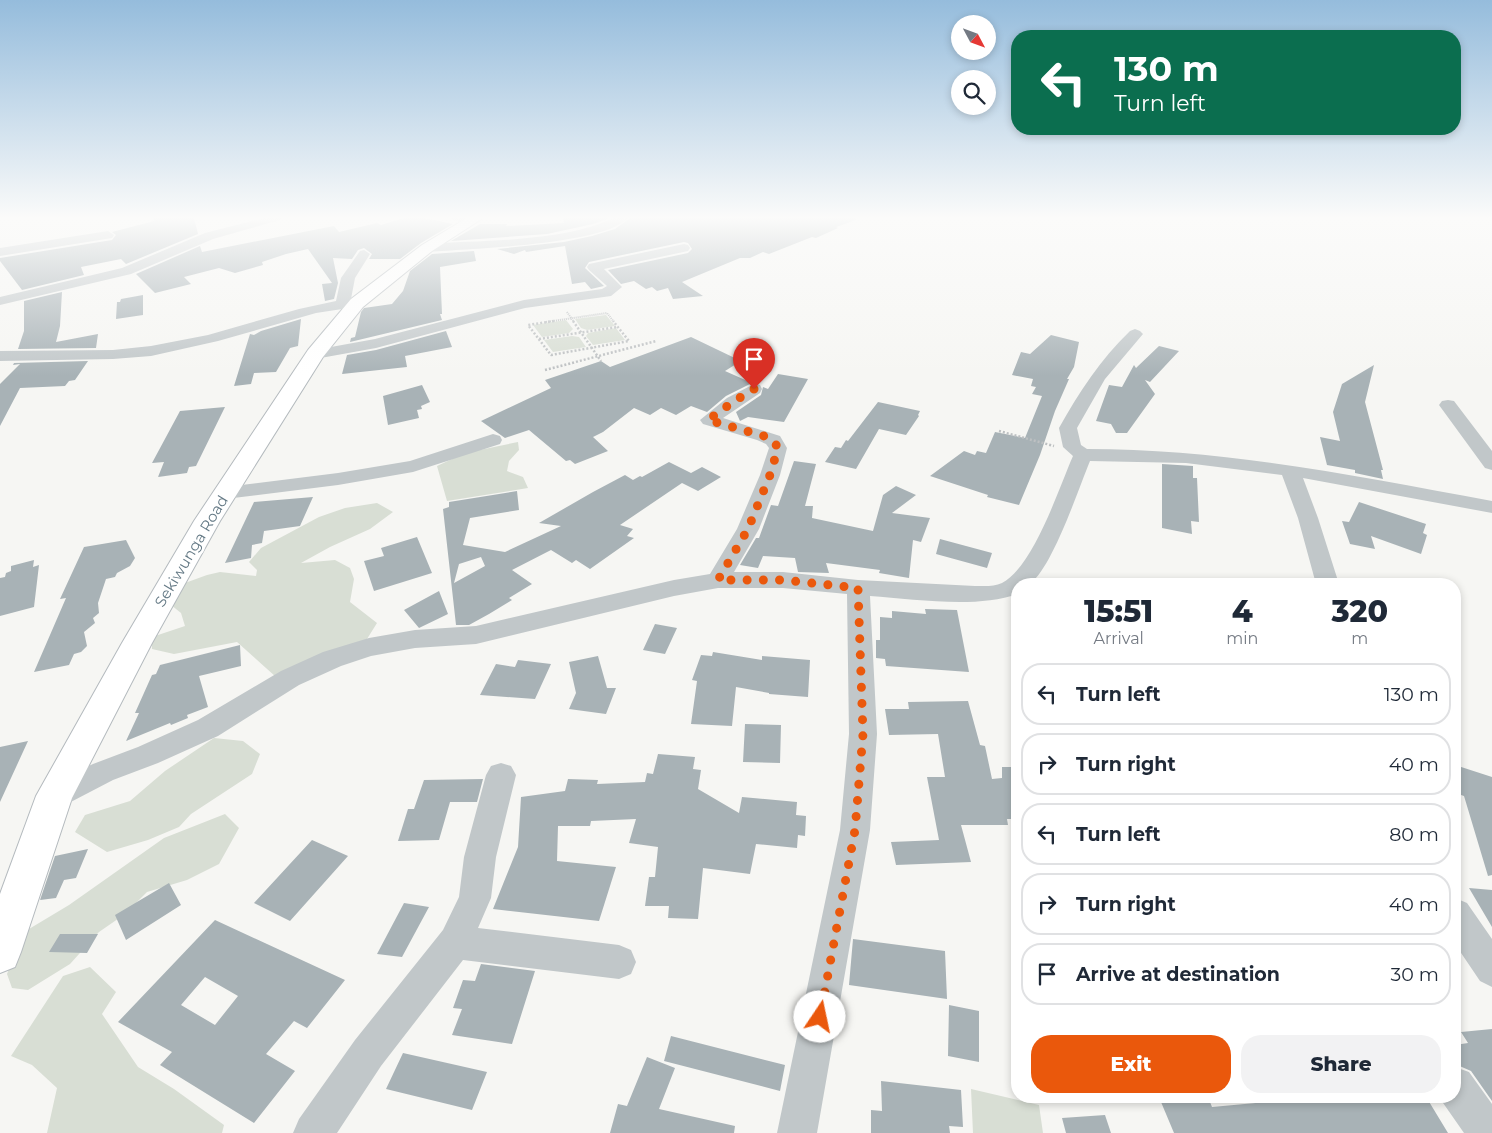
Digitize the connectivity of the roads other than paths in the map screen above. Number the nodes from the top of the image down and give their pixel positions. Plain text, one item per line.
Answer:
1 (126, 271) edge
2 (353, 271) edge
3 (395, 271) edge
4 (598, 271) edge
5 (0, 301) edge
6 (350, 303) junction
7 (1135, 334) dead end
8 (315, 354) junction
9 (0, 356) edge
10 (754, 389) dead end
11 (1448, 405) dead end
12 (493, 440) dead end
13 (1083, 455) junction
14 (1492, 464) edge
15 (1290, 471) junction
16 (225, 493) junction
17 (1492, 507) edge
18 (1023, 578) edge
19 (1326, 578) edge
20 (718, 580) junction
21 (1011, 587) edge
22 (858, 588) junction
23 (501, 775) dead end
24 (54, 796) junction
25 (1461, 923) edge
26 (455, 942) junction
27 (0, 952) edge
28 (618, 962) dead end
29 (1492, 969) edge
30 (1461, 1095) edge
31 (313, 1133) edge
32 (797, 1133) edge
33 (1488, 1133) edge

1 - 5 street
2 - 6 street
3 - 6 main road, Sekiwunga Road
4 - 8 street
6 - 8 main road, Sekiwunga Road
6 - 9 street
7 - 13 street
8 - 16 main road, Sekiwunga Road
10 - 20 street
11 - 14 street
12 - 16 street
13 - 15 street
13 - 18 street
15 - 17 street
15 - 19 street
16 - 24 main road, Sekiwunga Road
20 - 22 street
20 - 24 street
21 - 22 street
22 - 32 street
23 - 26 street
24 - 27 main road, Sekiwunga Road
25 - 29 street
26 - 28 street
26 - 31 street
30 - 33 street

